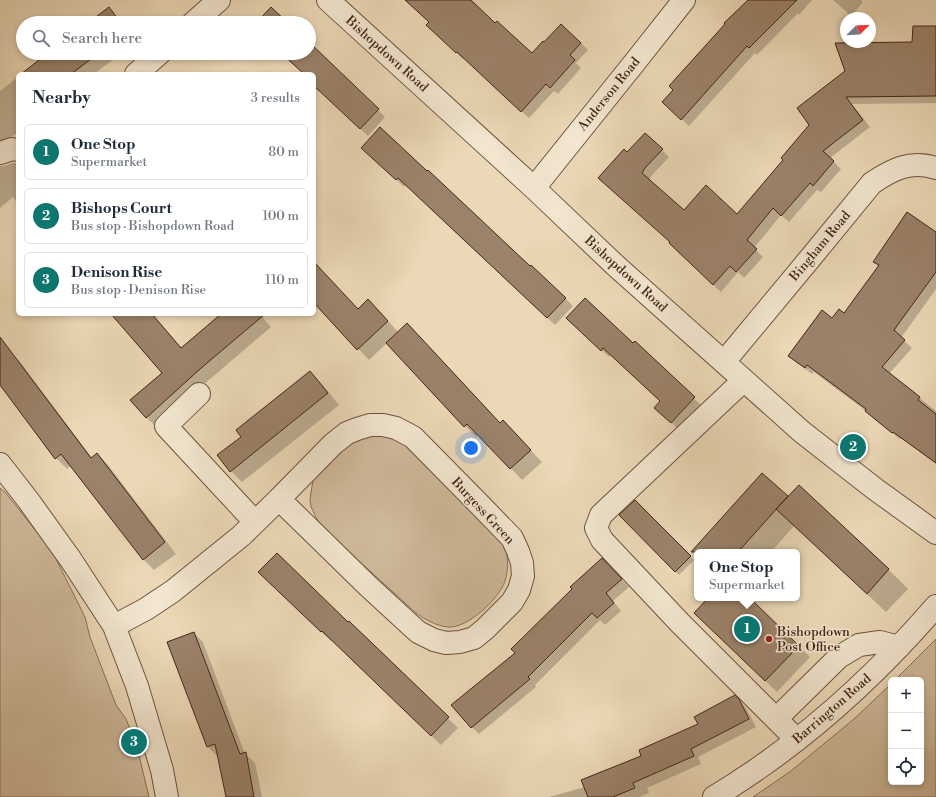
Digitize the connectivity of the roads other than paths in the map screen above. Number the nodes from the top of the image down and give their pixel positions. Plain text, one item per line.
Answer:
1 (219, 0) edge
2 (328, 0) edge
3 (684, 0) edge
4 (201, 16) edge
5 (152, 60) edge
6 (138, 72) edge
7 (16, 150) edge
8 (0, 153) edge
9 (936, 168) edge
10 (534, 188) junction
11 (724, 362) junction
12 (744, 380) junction
13 (199, 394) dead end
14 (0, 464) edge
15 (279, 499) junction
16 (255, 522) junction
17 (936, 533) edge
18 (936, 606) edge
19 (114, 626) junction
20 (899, 646) junction
21 (776, 719) junction
22 (797, 740) junction
23 (167, 797) edge
24 (714, 797) edge

1 - 4 street
2 - 10 street, Bishopdown Road
3 - 10 street, Anderson Road
5 - 6 street
7 - 8 street
9 - 11 street, Bingham Road
10 - 11 street, Bishopdown Road
11 - 12 street, Bishopdown Road
12 - 17 street, Bishopdown Road
12 - 21 street
13 - 16 street
14 - 19 street
15 - 15 street, Burgess Green
15 - 16 street, Burgess Green
16 - 19 street, Burgess Green
18 - 20 street, Barrington Road
19 - 23 street
20 - 21 street
20 - 22 street, Barrington Road
21 - 22 street
22 - 24 street, Barrington Road

